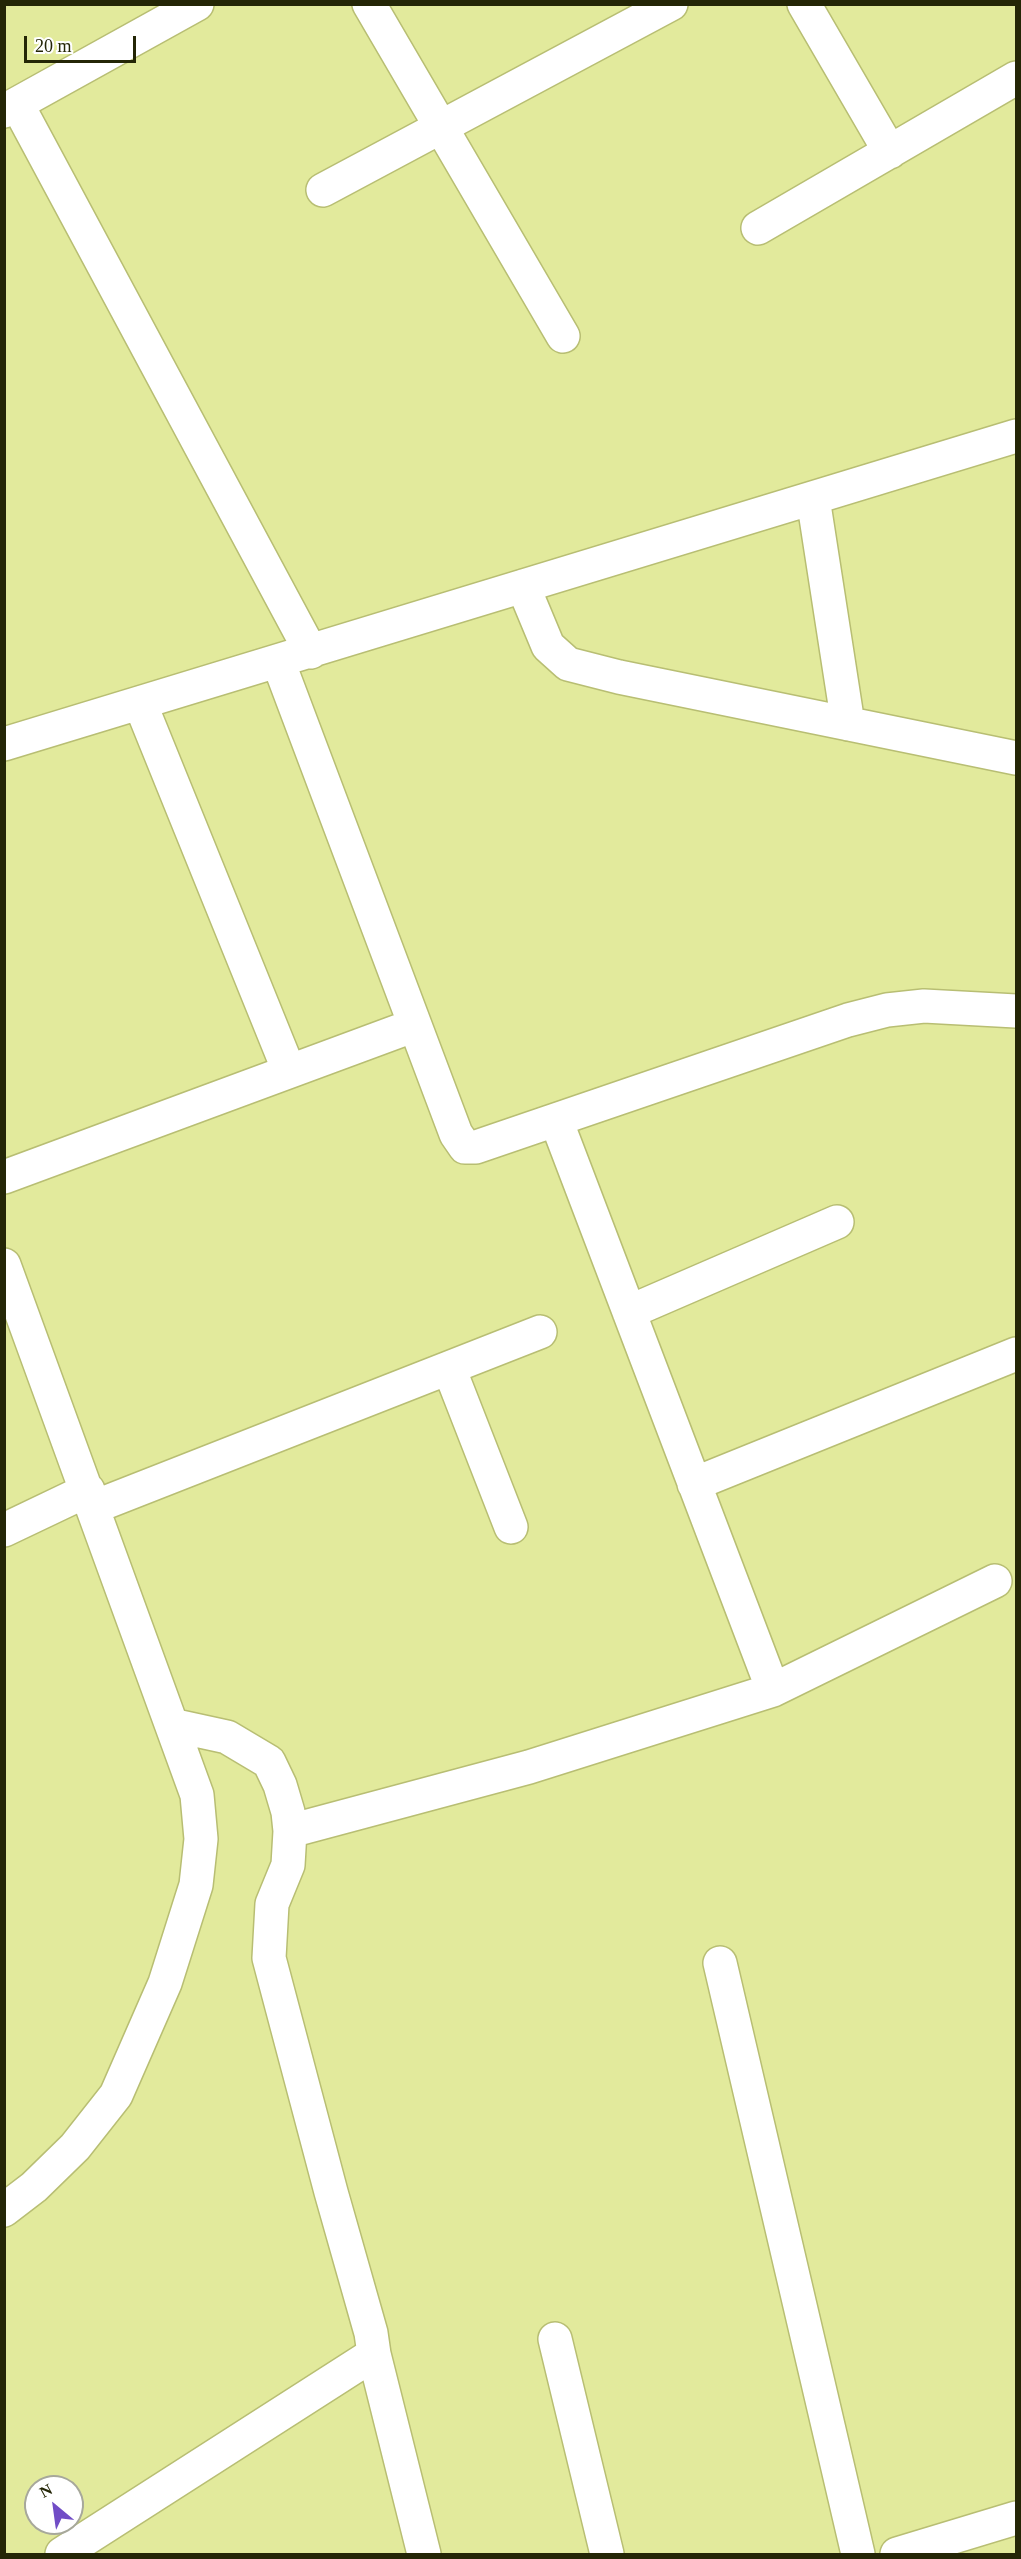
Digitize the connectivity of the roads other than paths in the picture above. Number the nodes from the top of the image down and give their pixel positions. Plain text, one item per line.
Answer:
1 (197, 4) edge
2 (369, 4) edge
3 (671, 4) edge
4 (804, 4) edge
5 (1017, 78) edge
6 (11, 107) edge
7 (441, 127) junction
8 (890, 152) junction
9 (323, 190) dead end
10 (758, 228) dead end
11 (563, 336) dead end
12 (1017, 436) edge
13 (813, 498) junction
14 (523, 586) junction
15 (311, 652) junction
16 (278, 662) junction
17 (140, 703) junction
18 (848, 723) junction
19 (4, 744) edge
20 (1017, 758) edge
21 (1017, 1011) edge
22 (415, 1025) junction
23 (290, 1071) junction
24 (556, 1120) junction
25 (4, 1177) edge
26 (837, 1221) dead end
27 (4, 1265) edge
28 (629, 1312) junction
29 (540, 1332) dead end
30 (1017, 1354) edge
31 (449, 1368) junction
32 (694, 1484) junction
33 (91, 1498) junction
34 (511, 1527) dead end
35 (4, 1530) edge
36 (995, 1581) dead end
37 (773, 1690) junction
38 (172, 1725) junction
39 (290, 1831) junction
40 (720, 1964) dead end
41 (4, 2210) edge
42 (555, 2339) dead end
43 (374, 2354) junction
44 (1017, 2518) edge
45 (62, 2554) edge
46 (424, 2554) edge
47 (607, 2554) edge
48 (858, 2554) edge
49 (897, 2554) edge

1 - 6 street
2 - 7 street
3 - 7 street
4 - 8 street
5 - 8 street
6 - 15 street
7 - 9 street
7 - 11 street
8 - 10 street
12 - 13 street
13 - 14 street
13 - 18 street
14 - 15 street
14 - 18 street
15 - 16 street
16 - 17 street
16 - 22 street
17 - 19 street
17 - 23 street
18 - 20 street
21 - 24 street
22 - 23 street
22 - 24 street
23 - 25 street
24 - 28 street
26 - 28 street
27 - 33 street
28 - 32 street
29 - 31 street
30 - 32 street
31 - 33 street
31 - 34 street
32 - 37 street
33 - 35 street
33 - 38 street
36 - 37 street
37 - 39 street
38 - 39 street
38 - 41 street
39 - 43 street
40 - 48 street
42 - 47 street
43 - 45 street
43 - 46 street
44 - 49 street

